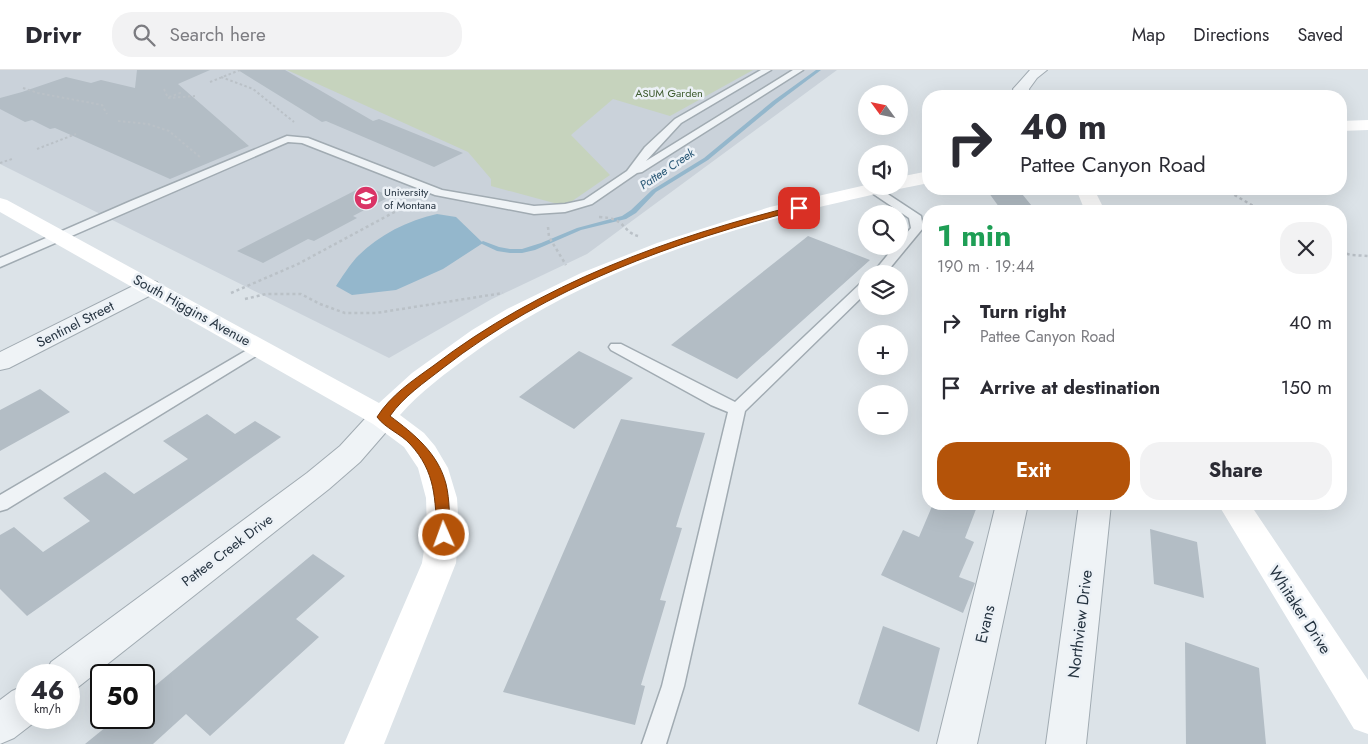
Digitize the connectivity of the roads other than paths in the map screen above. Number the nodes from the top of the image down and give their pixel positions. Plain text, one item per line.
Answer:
1 (767, 70) edge
2 (799, 70) edge
3 (1040, 70) edge
4 (1021, 90) edge
5 (1368, 124) edge
6 (1347, 126) edge
7 (632, 174) junction
8 (922, 178) edge
9 (908, 181) edge
10 (858, 193) edge
11 (888, 195) edge
12 (0, 204) edge
13 (60, 238) junction
14 (0, 263) edge
15 (886, 265) edge
16 (149, 287) junction
17 (858, 294) edge
18 (616, 347) dead end
19 (259, 348) junction
20 (0, 362) edge
21 (738, 409) junction
22 (383, 417) junction
23 (0, 504) edge
24 (1011, 510) edge
25 (1093, 510) edge
26 (1237, 510) edge
27 (78, 664) edge
28 (15, 712) edge
29 (1368, 716) edge
30 (0, 724) edge
31 (364, 744) edge
32 (654, 744) edge
33 (957, 744) edge
34 (1066, 744) edge

1 - 7 lane
2 - 7 lane
3 - 4 street
5 - 6 main road
7 - 13 lane
8 - 9 main road
10 - 22 main road
11 - 15 lane
12 - 13 main road, South Higgins Avenue
13 - 14 lane
13 - 16 main road, South Higgins Avenue
16 - 19 main road, South Higgins Avenue
16 - 20 street, Sentinel Street
17 - 21 lane
18 - 21 lane
19 - 22 main road, South Higgins Avenue
19 - 23 lane
21 - 32 lane
22 - 27 street, Pattee Creek Drive
22 - 31 main road, South Higgins Avenue
24 - 33 street, Evans
25 - 34 street, Northview Drive
26 - 29 main road, Whitaker Drive
28 - 30 street

